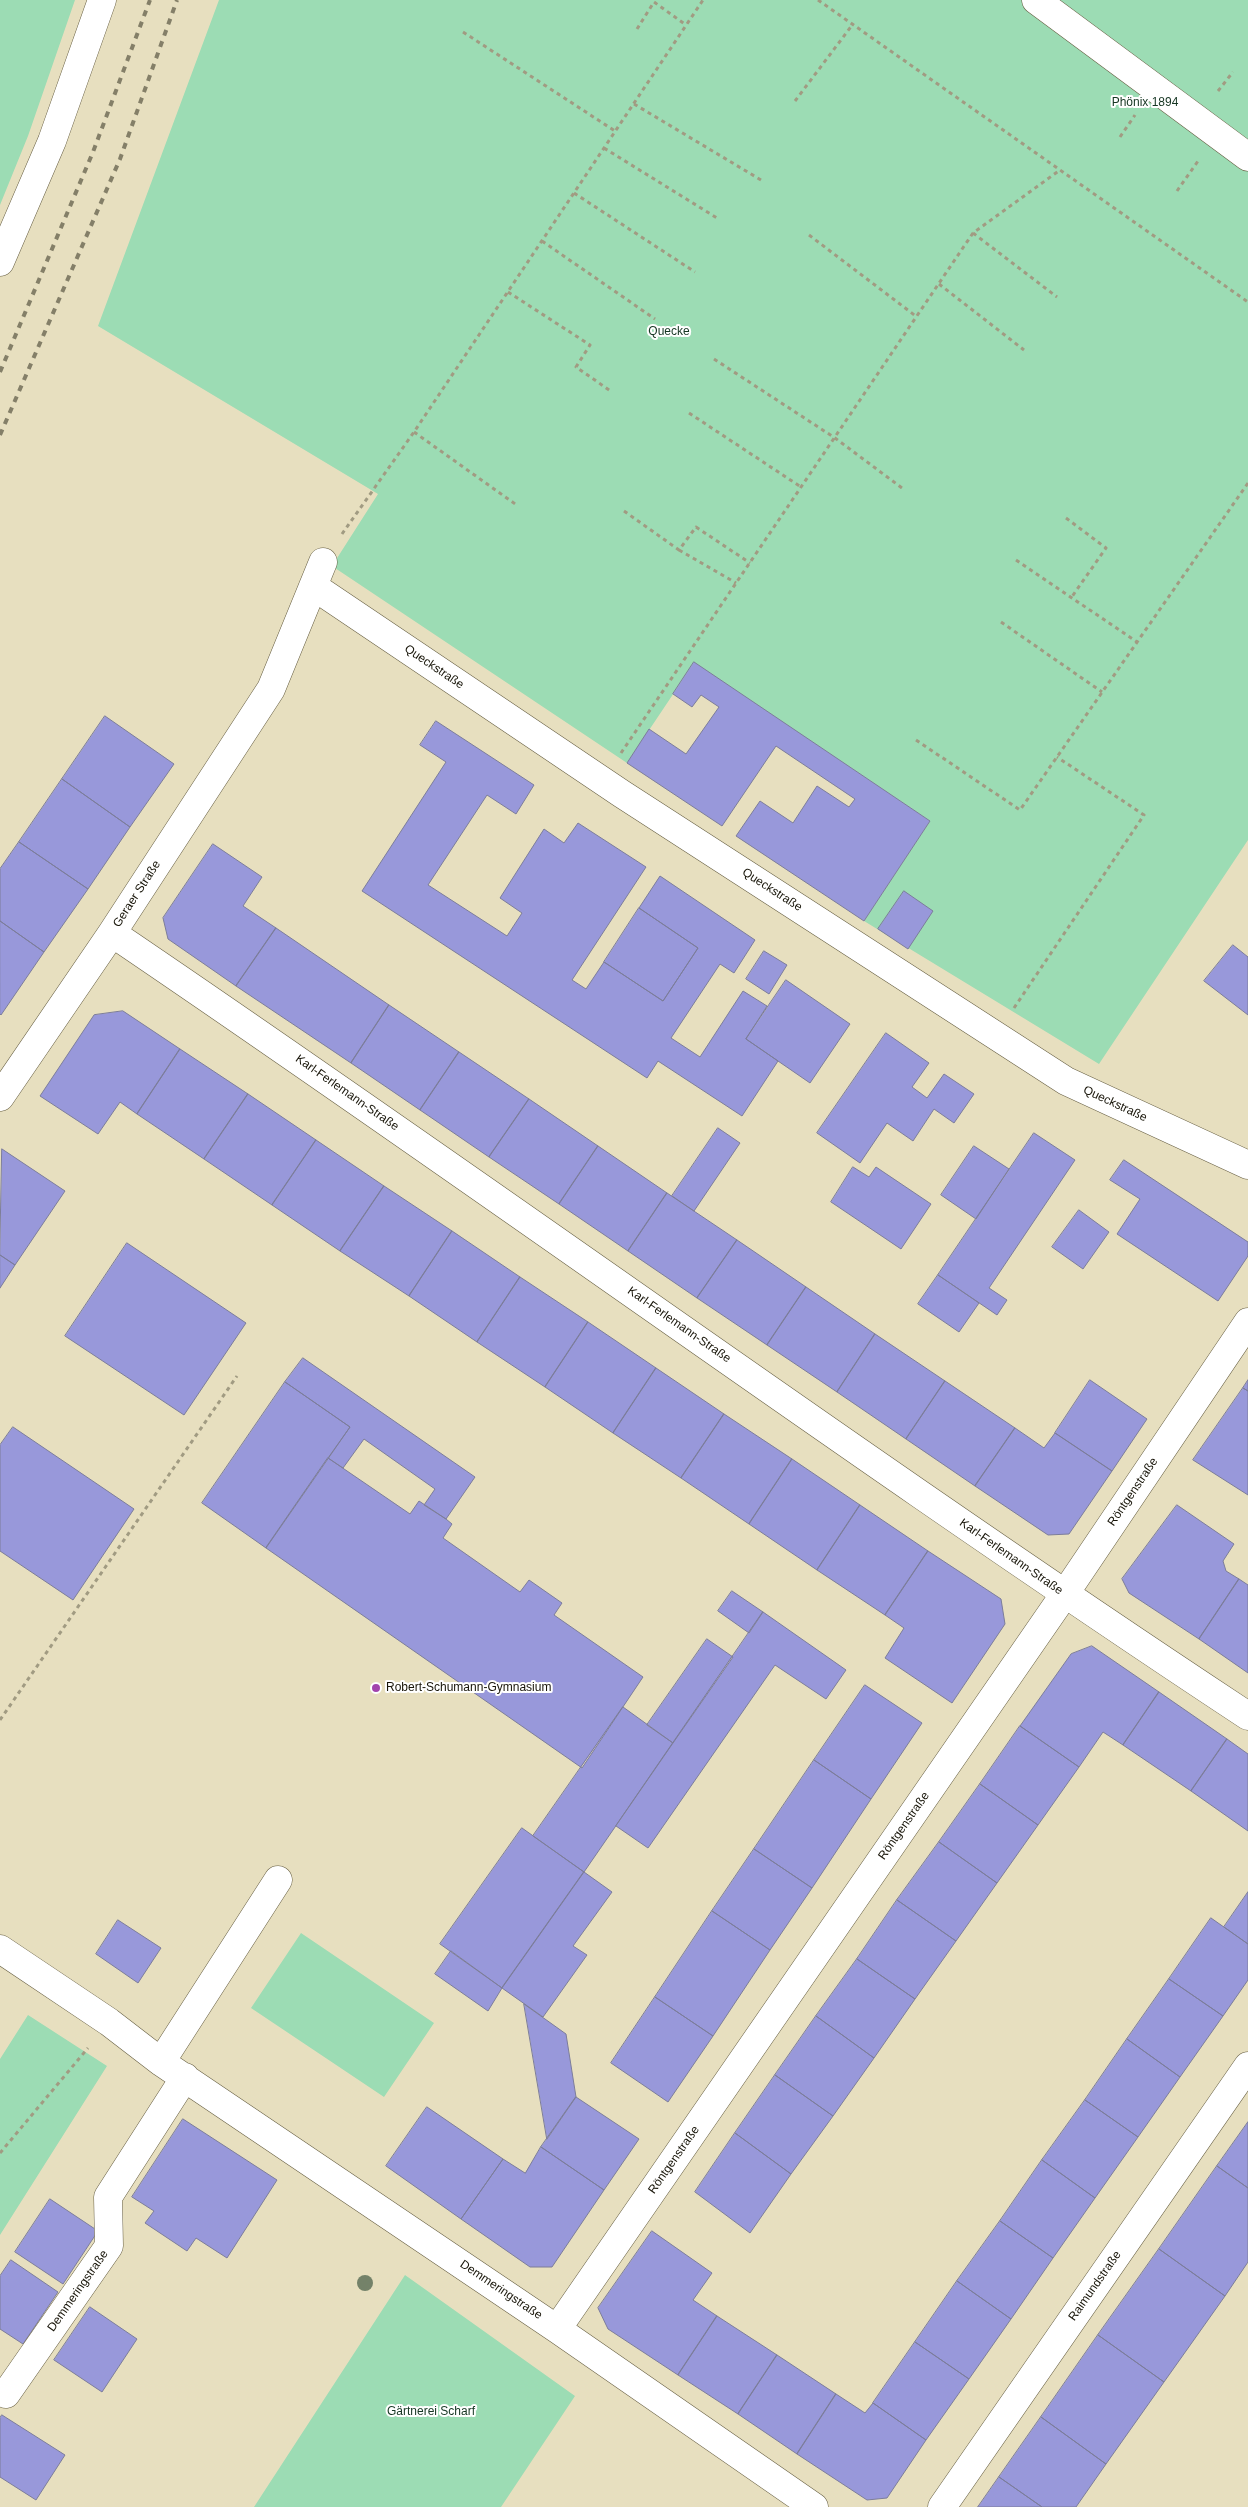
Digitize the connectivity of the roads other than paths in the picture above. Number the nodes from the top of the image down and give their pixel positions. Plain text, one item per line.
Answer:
1 (102, 0) edge
2 (1036, 0) edge
3 (1248, 158) edge
4 (0, 262) edge
5 (318, 574) joint
6 (112, 933) junction
7 (0, 1098) edge
8 (1248, 1165) edge
9 (1248, 1322) edge
10 (1064, 1595) junction
11 (1248, 1716) edge
12 (278, 1880) dead end
13 (0, 1949) edge
14 (162, 2062) junction
15 (1248, 2066) edge
16 (185, 2077) junction
17 (557, 2329) junction
18 (6, 2394) dead end
19 (814, 2507) edge
20 (942, 2507) edge

1 - 4 street
2 - 3 street
5 - 6 street, Geraer Straße
5 - 8 street, Queckstraße
6 - 7 street, Geraer Straße
6 - 10 street, Karl-Ferlemann-Straße
9 - 10 street, Röntgenstraße
10 - 11 street, Karl-Ferlemann-Straße
10 - 17 street, Röntgenstraße
12 - 14 street
13 - 14 street, Demmeringstraße
14 - 16 street, Demmeringstraße
15 - 20 street, Raimundstraße
16 - 17 street, Demmeringstraße
16 - 18 street, Demmeringstraße
17 - 19 street, Demmeringstraße

